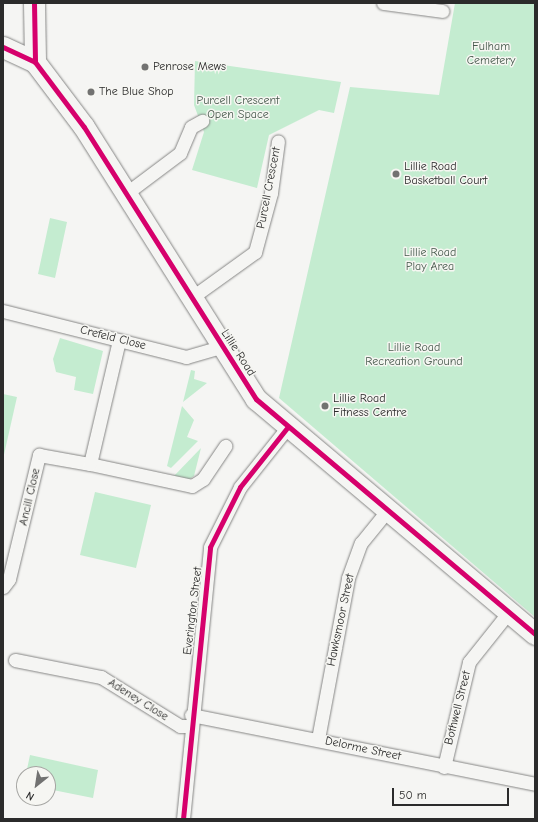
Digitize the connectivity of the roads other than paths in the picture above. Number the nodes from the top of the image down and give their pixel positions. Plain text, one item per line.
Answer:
1 (34, 3) edge
2 (383, 3) edge
3 (442, 11) dead end
4 (3, 47) edge
5 (35, 62) junction
6 (202, 121) dead end
7 (278, 141) dead end
8 (128, 192) junction
9 (191, 298) junction
10 (3, 311) edge
11 (119, 340) junction
12 (221, 347) junction
13 (287, 428) junction
14 (225, 446) dead end
15 (90, 464) junction
16 (387, 511) junction
17 (3, 587) edge
18 (508, 613) junction
19 (535, 634) edge
20 (15, 660) dead end
21 (191, 721) junction
22 (318, 739) junction
23 (444, 767) junction
24 (535, 784) edge
25 (183, 819) edge

1 - 5 main road
2 - 3 street
4 - 5 main road, Lillie Road
5 - 8 main road, Lillie Road
6 - 8 street
7 - 9 street, Purcell Crescent
8 - 9 main road, Lillie Road
9 - 12 main road, Lillie Road
10 - 11 street, Crefeld Close
11 - 12 street, Crefeld Close
11 - 15 street
12 - 13 main road, Lillie Road
13 - 16 main road, Lillie Road
13 - 21 street, Everington Street
14 - 15 street, Ancill Close
15 - 17 street, Ancill Close
16 - 18 main road, Lillie Road
16 - 22 street, Hawksmoor Street
18 - 19 main road, Lillie Road
18 - 23 street, Bothwell Street
20 - 21 street, Adeney Close
21 - 22 street, Delorme Street
21 - 25 street, Everington Street
22 - 23 street, Delorme Street
23 - 24 street, Delorme Street

